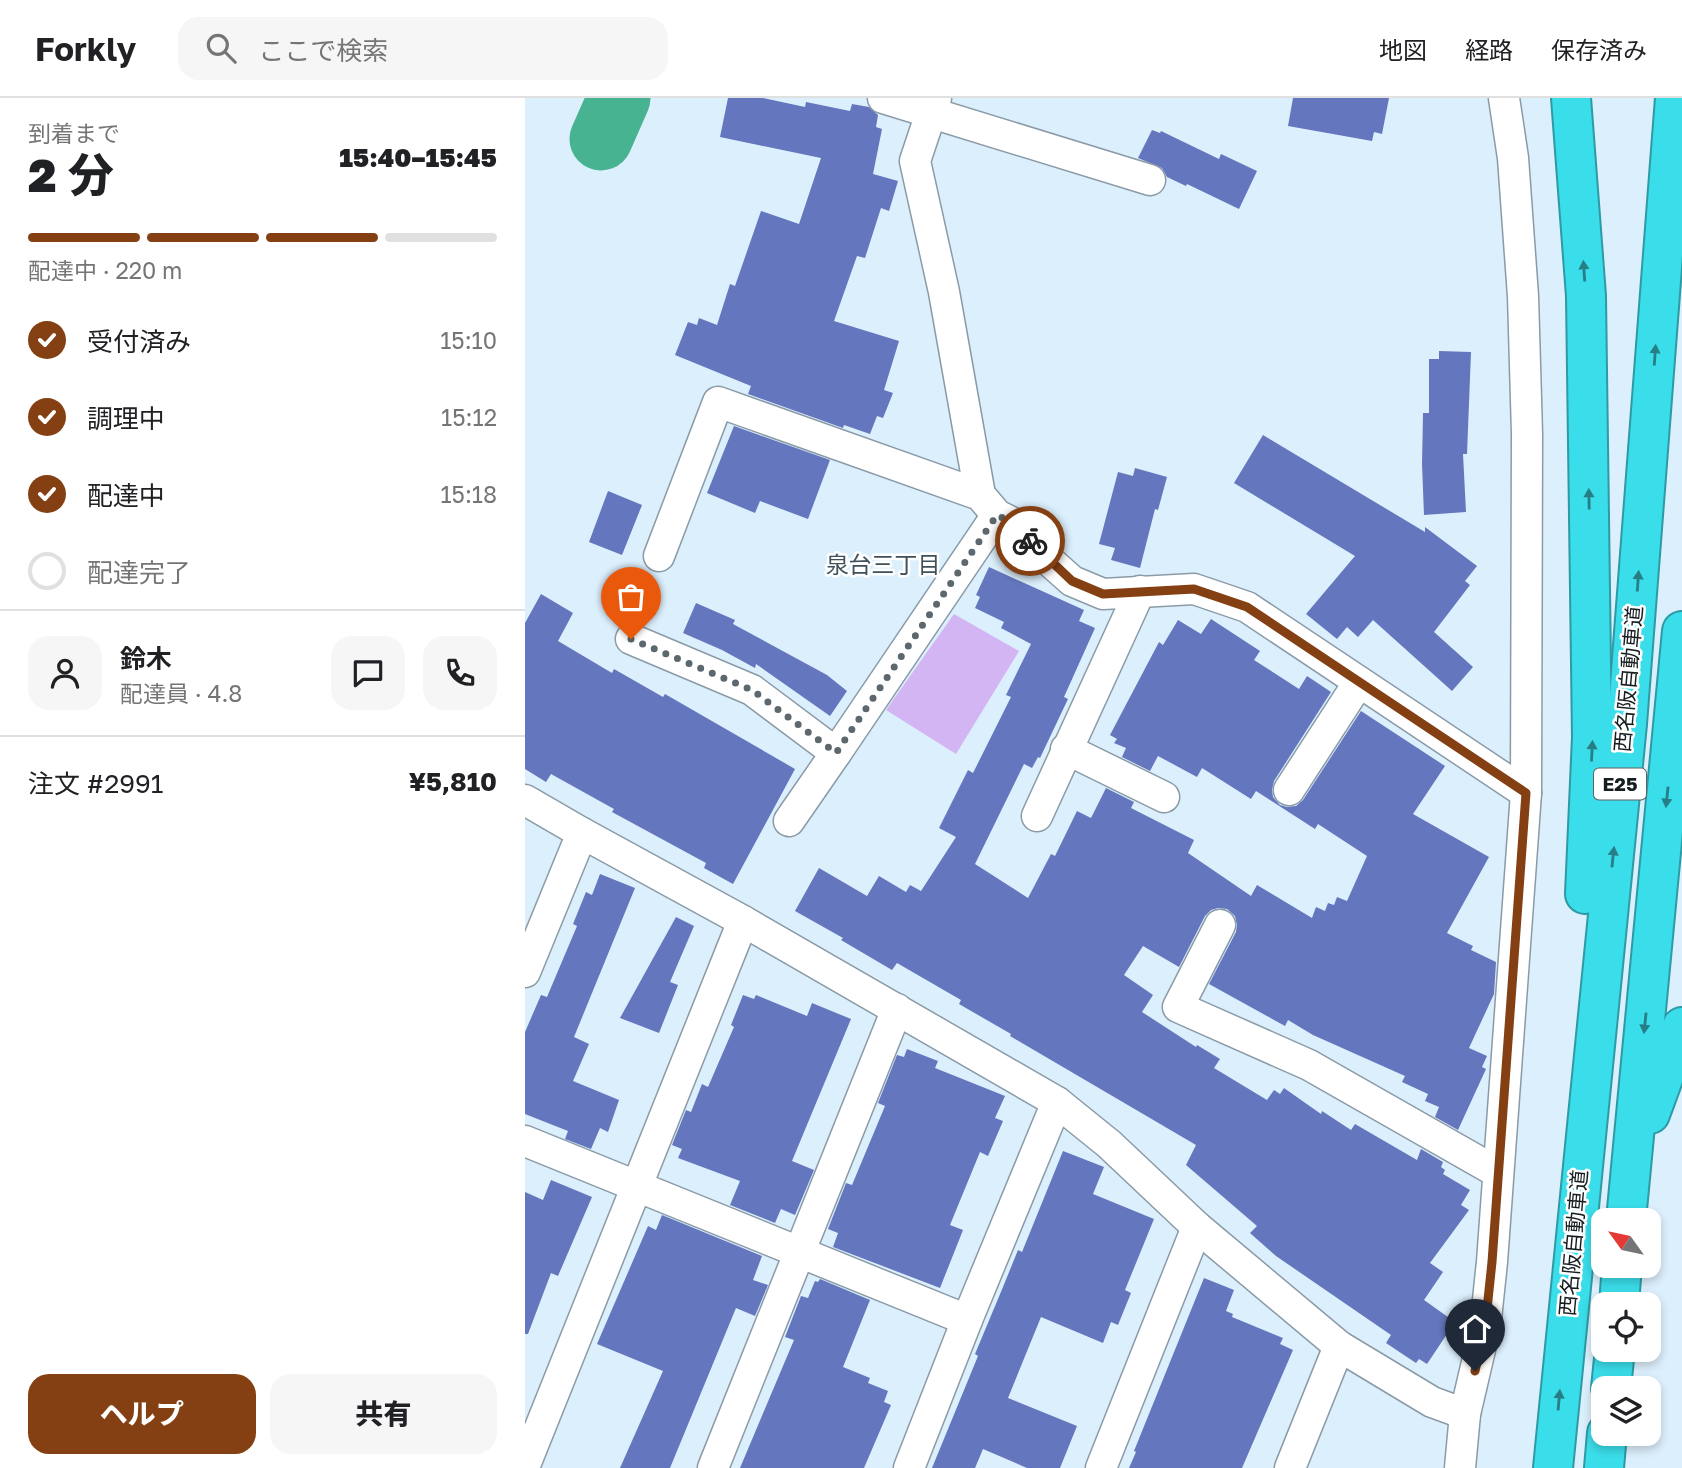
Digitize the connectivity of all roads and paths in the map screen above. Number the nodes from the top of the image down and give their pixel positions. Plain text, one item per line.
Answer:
1 (883, 98) edge
2 (1504, 98) edge
3 (1571, 98) edge
4 (1675, 98) edge
5 (933, 105) edge
6 (1150, 180) dead end
7 (989, 505) junction
8 (659, 556) dead end
9 (1140, 591) junction
10 (1682, 631) edge
11 (631, 639) dead end
12 (1359, 682) junction
13 (1066, 748) junction
14 (836, 753) junction
15 (1289, 790) dead end
16 (1526, 793) junction
17 (1164, 797) dead end
18 (525, 800) edge
19 (1037, 816) dead end
20 (789, 821) dead end
21 (582, 833) junction
22 (743, 921) junction
23 (1220, 925) dead end
24 (525, 972) edge
25 (897, 1009) junction
26 (1682, 1027) edge
27 (1057, 1102) junction
28 (525, 1141) edge
29 (1581, 1161) junction
30 (1632, 1163) junction
31 (1497, 1172) junction
32 (638, 1186) junction
33 (1627, 1208) edge
34 (1197, 1227) junction
35 (799, 1251) junction
36 (967, 1320) junction
37 (1339, 1346) junction
38 (1465, 1414) junction
39 (1606, 1446) edge
40 (525, 1465) edge
41 (713, 1468) edge
42 (909, 1468) edge
43 (1101, 1468) edge
44 (1290, 1468) edge
45 (1460, 1468) edge
46 (1553, 1468) edge
47 (1604, 1468) edge

1 - 5 street
2 - 16 street
29 -> 3 highway
29 -> 4 highway, 西名阪自動車道 / E25
5 - 6 street
5 - 7 street
7 - 8 street
7 - 9 street
7 - 14 street
9 - 12 street
9 - 13 street
10 -> 30 highway, E25
11 - 14 street
12 - 15 street
12 - 16 street
13 - 17 street
13 - 19 street
14 - 20 street
16 - 31 street
18 - 21 street
21 - 22 street
21 - 24 street
22 - 25 street
22 - 32 street
23 - 31 street
25 - 27 street
25 - 35 street
26 - 30 highway
27 - 34 street
27 - 36 street
28 - 32 street
46 -> 29 highway, 西名阪自動車道 / E25
30 - 33 highway, E25
31 - 38 street
32 - 35 street
32 - 40 street
34 - 37 street
34 - 43 street
35 - 36 street
35 - 41 street
36 - 42 street
37 - 38 street
37 - 44 street
38 - 45 street
39 - 47 highway

